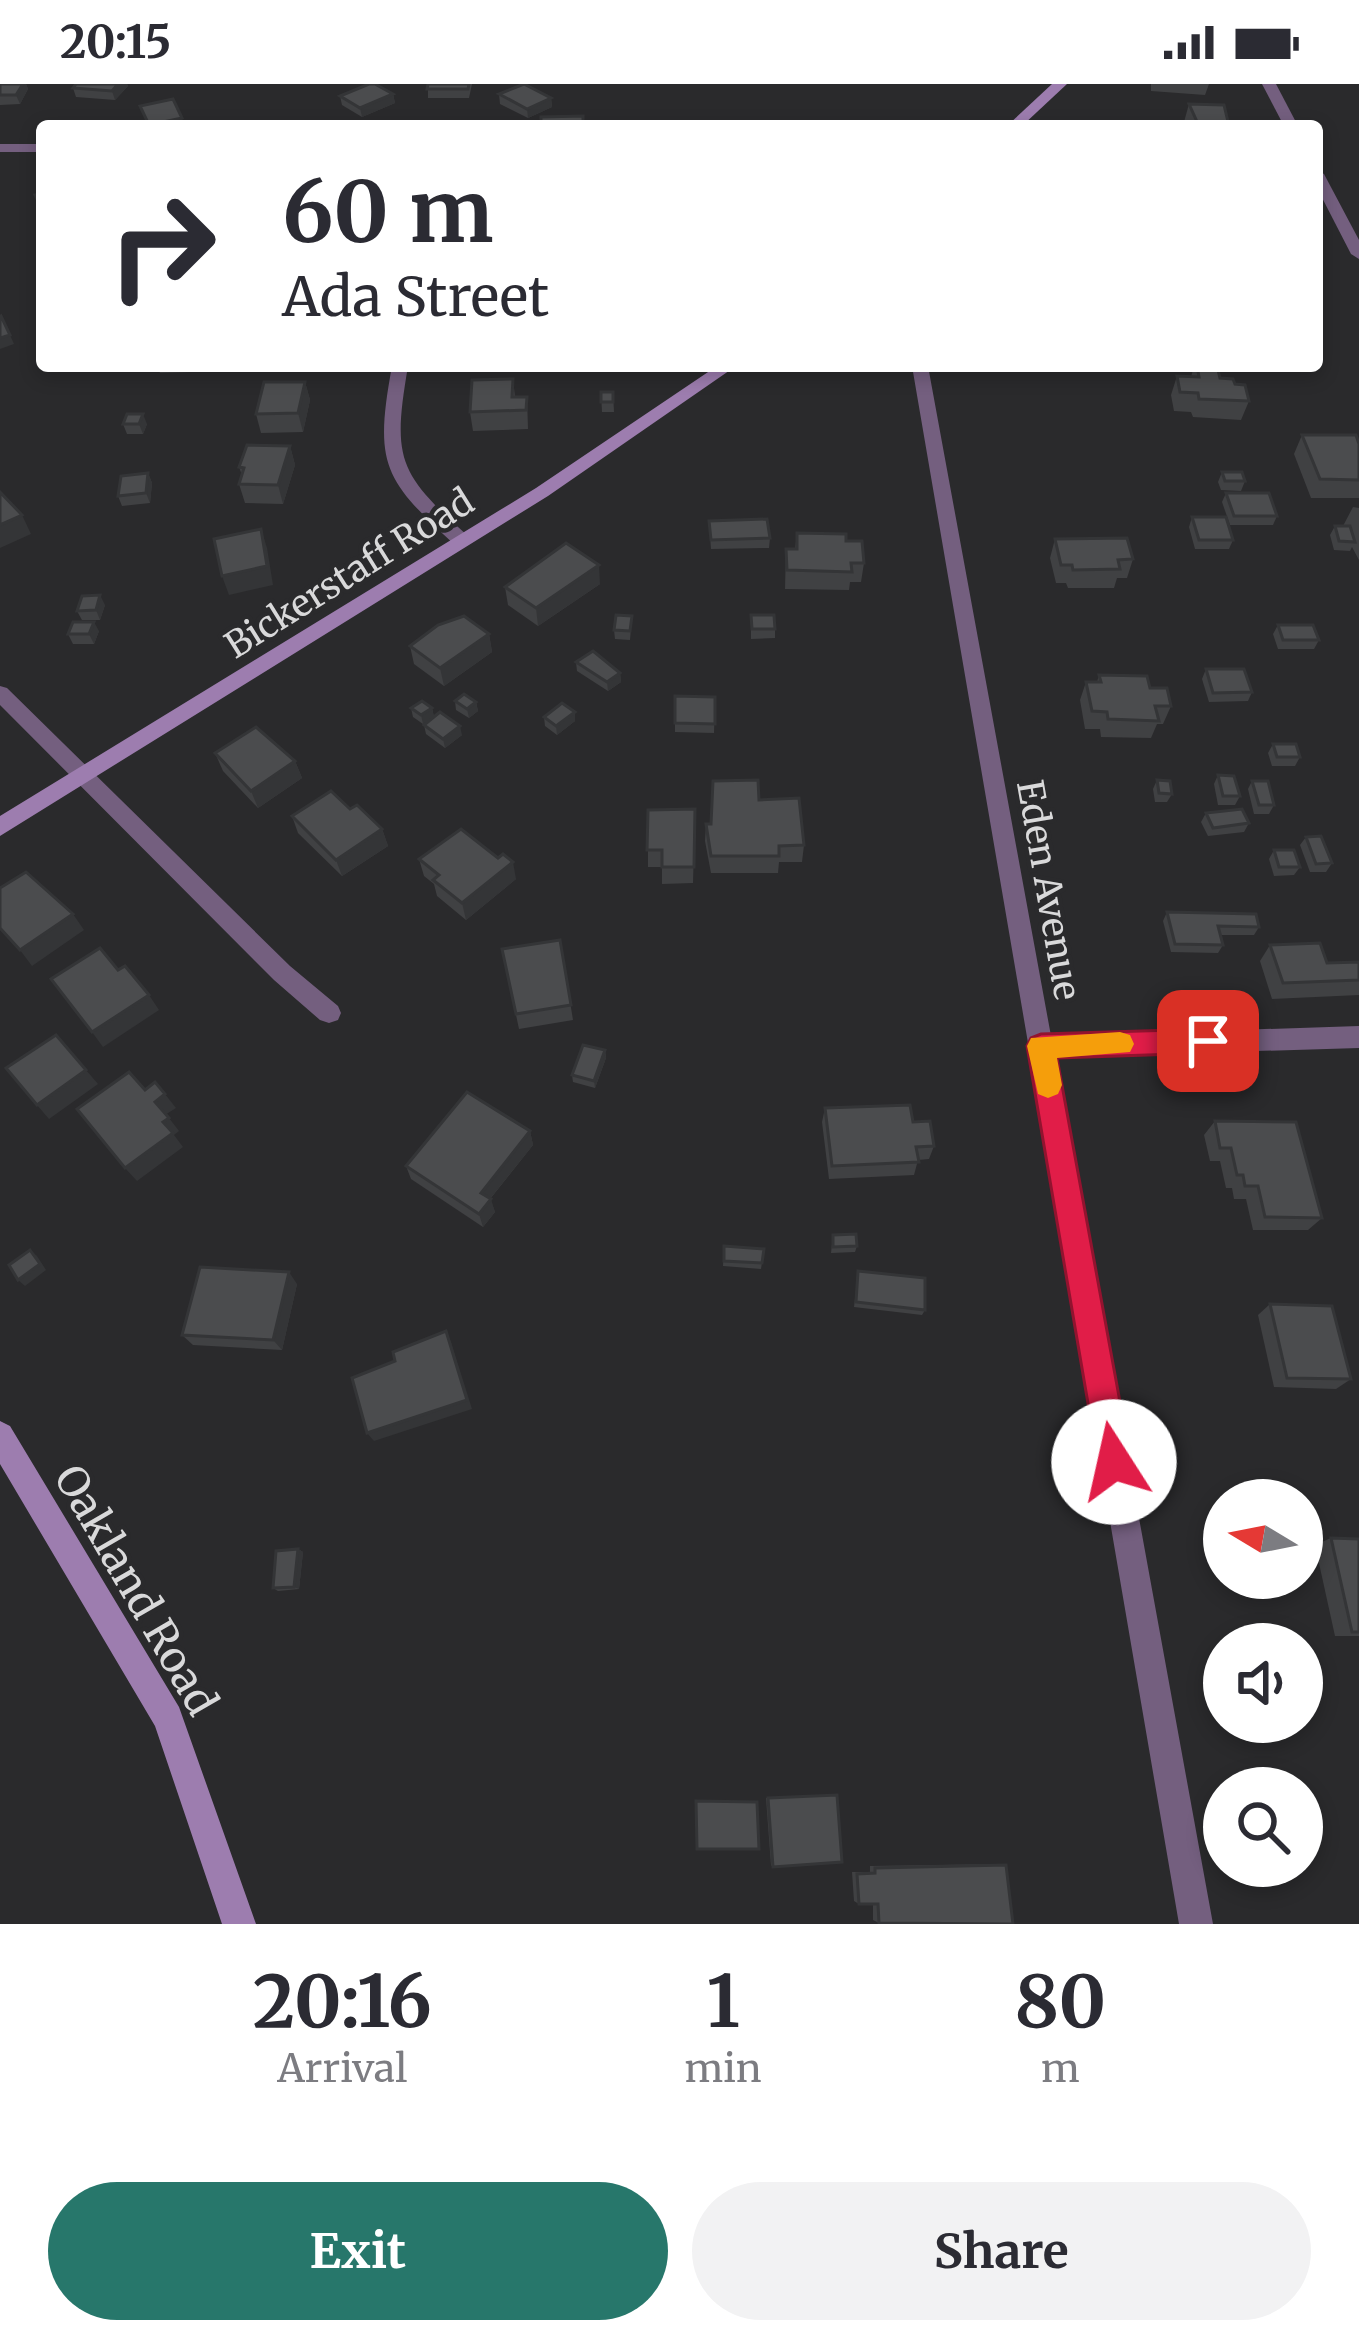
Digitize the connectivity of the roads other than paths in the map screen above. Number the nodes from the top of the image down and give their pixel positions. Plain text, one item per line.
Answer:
1 (1060, 84) edge
2 (1269, 84) edge
3 (1021, 120) edge
4 (1288, 120) edge
5 (0, 148) edge
6 (36, 148) edge
7 (1323, 185) edge
8 (1359, 254) edge
9 (399, 372) edge
10 (719, 372) edge
11 (921, 372) edge
12 (462, 541) junction
13 (0, 693) edge
14 (83, 775) junction
15 (0, 827) edge
16 (329, 1013) dead end
17 (1359, 1037) edge
18 (1041, 1046) junction
19 (0, 1436) edge
20 (239, 1924) edge
21 (1196, 1924) edge

1 - 3 street
2 - 4 street
5 - 6 street
7 - 8 street
9 - 12 street
10 - 12 street, Bickerstaff Road
11 - 18 street, Eden Avenue
12 - 14 street, Bickerstaff Road
13 - 14 street
14 - 15 street, Bickerstaff Road
14 - 16 street
17 - 18 street
18 - 21 street, Eden Avenue
19 - 20 street, Oakland Road

